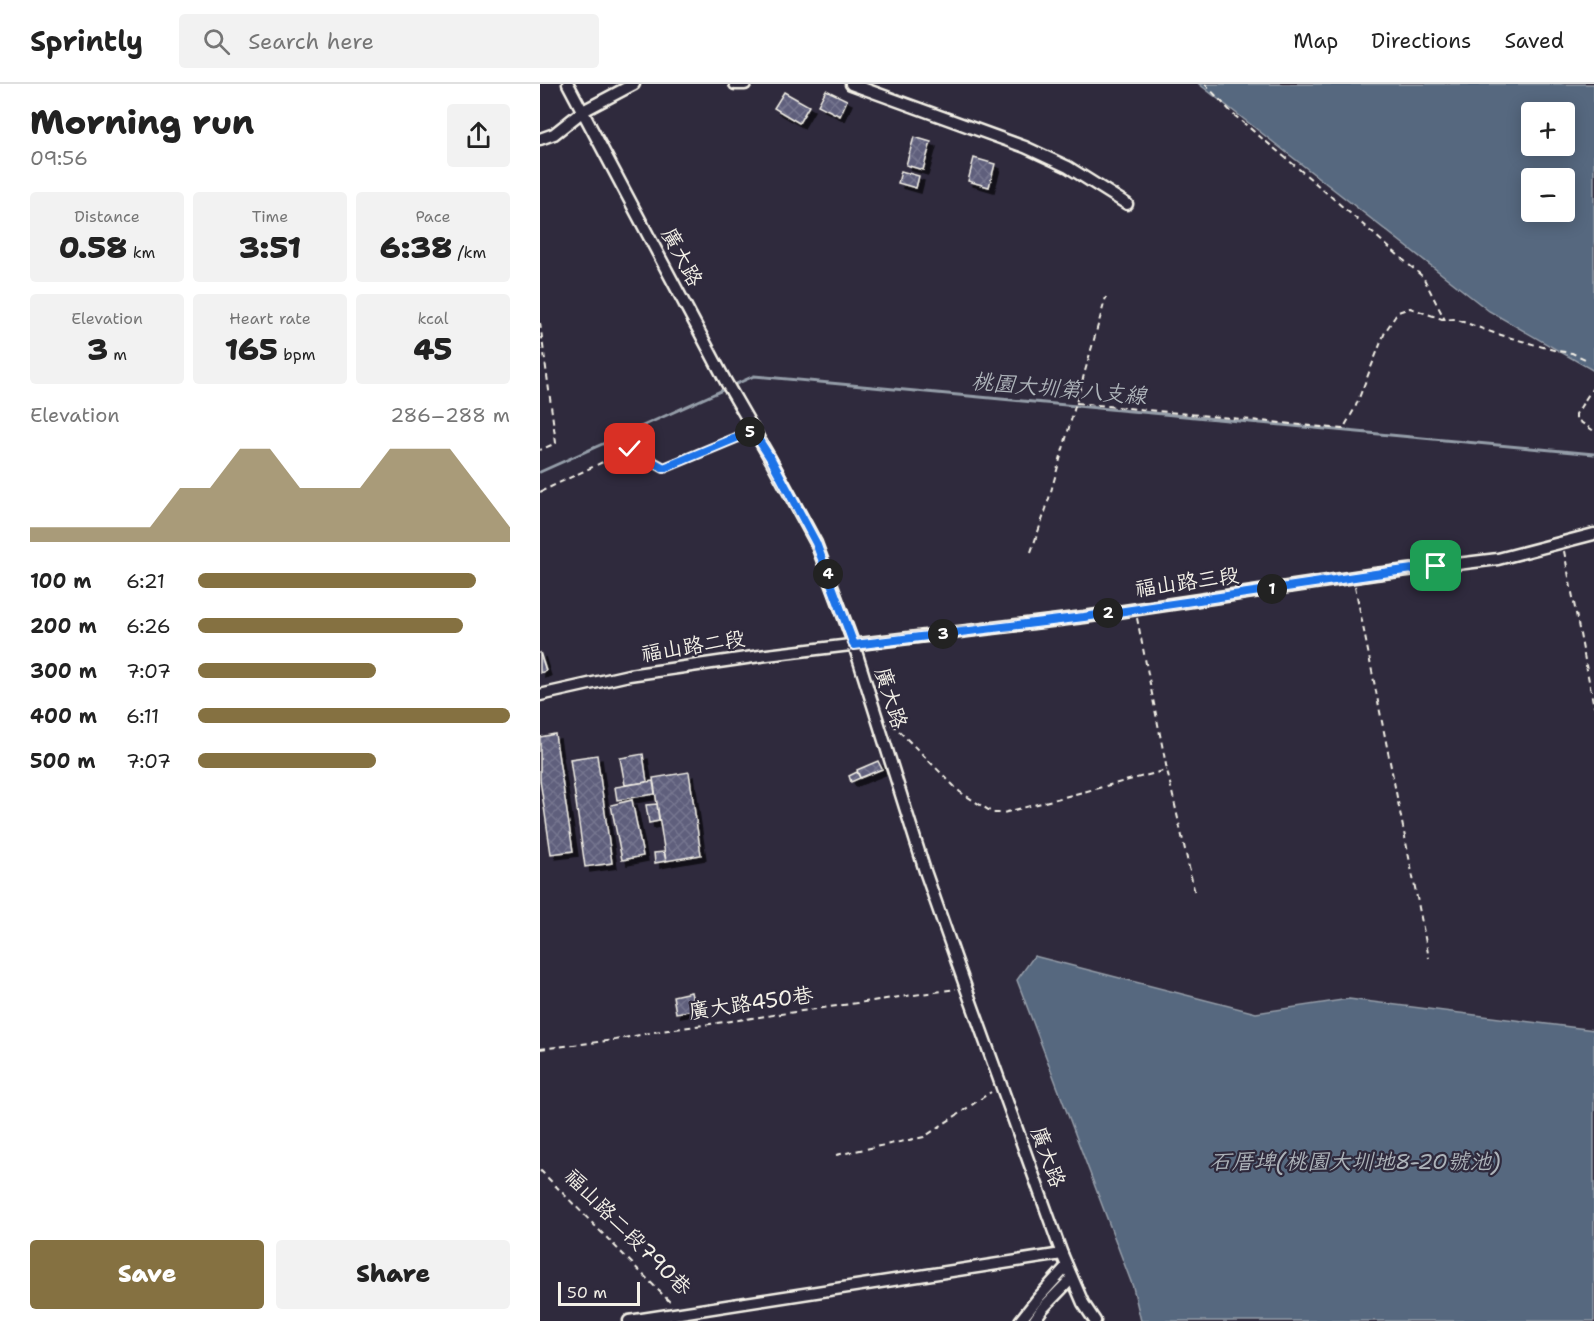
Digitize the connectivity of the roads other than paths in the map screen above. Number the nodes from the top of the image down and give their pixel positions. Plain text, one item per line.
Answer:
1 (568, 84) edge
2 (634, 84) edge
3 (735, 84) edge
4 (745, 84) edge
5 (851, 84) edge
6 (583, 111) junction
7 (540, 140) edge
8 (1127, 204) dead end
9 (1594, 534) edge
10 (854, 645) junction
11 (540, 695) edge
12 (1062, 1254) junction
13 (1067, 1266) junction
14 (1072, 1278) junction
15 (684, 1317) edge
16 (629, 1321) edge
17 (1020, 1321) edge
18 (1034, 1321) edge
19 (1095, 1321) edge

1 - 6 street, 廣大路
2 - 6 street
3 - 4 street
5 - 8 street
6 - 7 street
6 - 10 street, 廣大路
9 - 10 street, 福山路三段
10 - 11 street, 福山路二段
10 - 12 street, 廣大路
12 - 13 street, 廣大路
12 - 15 street
13 - 14 street, 廣大路
13 - 17 street
14 - 18 street
14 - 19 street, 廣大路
15 - 16 street

